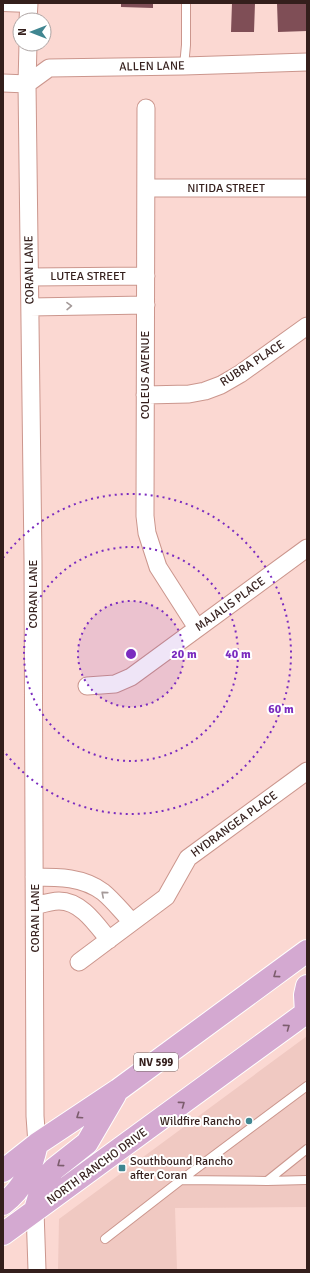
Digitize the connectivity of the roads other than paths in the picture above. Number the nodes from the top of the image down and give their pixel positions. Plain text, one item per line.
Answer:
1 (186, 3) edge
2 (3, 7) edge
3 (29, 10) edge
4 (28, 52) edge
5 (307, 62) edge
6 (184, 66) junction
7 (3, 83) edge
8 (27, 84) junction
9 (146, 108) dead end
10 (146, 188) junction
11 (307, 188) edge
12 (146, 276) junction
13 (30, 277) junction
14 (146, 305) junction
15 (30, 307) junction
16 (307, 326) edge
17 (145, 395) junction
18 (307, 548) edge
19 (197, 628) junction
20 (87, 686) dead end
21 (307, 771) edge
22 (34, 877) junction
23 (34, 906) junction
24 (132, 922) junction
25 (109, 940) junction
26 (307, 951) edge
27 (79, 962) dead end
28 (307, 986) edge
29 (307, 1013) edge
30 (307, 1086) edge
31 (118, 1090) junction
32 (37, 1144) junction
33 (307, 1149) edge
34 (3, 1170) edge
35 (181, 1180) junction
36 (307, 1180) edge
37 (267, 1181) junction
38 (3, 1204) edge
39 (35, 1210) junction
40 (3, 1234) edge
41 (105, 1240) dead end
42 (37, 1270) edge

1 - 6 lane
2 - 3 lane
4 - 8 street, CORAN LANE
5 - 6 street, ALLEN LANE
6 - 8 street, ALLEN LANE
7 - 8 street
8 - 13 street, CORAN LANE
9 - 10 street, COLEUS AVENUE
10 - 11 street, NITIDA STREET
10 - 12 street, COLEUS AVENUE
12 - 13 street, LUTEA STREET
12 - 14 street, COLEUS AVENUE
13 - 15 street, CORAN LANE
15 -> 14 street
14 - 17 street, COLEUS AVENUE
15 - 22 street, CORAN LANE
16 - 17 street, RUBRA PLACE
17 - 19 street, COLEUS AVENUE
18 - 19 street, MAJALIS PLACE
19 - 20 street, MAJALIS PLACE
21 - 24 street, HYDRANGEA PLACE
22 - 23 street, CORAN LANE
24 -> 22 street
23 - 25 street
23 - 32 street, CORAN LANE
24 - 25 street, HYDRANGEA PLACE
25 - 27 street, HYDRANGEA PLACE
26 -> 31 main road, NV 599
28 - 29 main road
39 -> 29 main road, NORTH RANCHO DRIVE
30 - 35 lane
31 -> 32 main road, NV 599
31 -> 39 main road
32 - 34 main road, NV 599
32 - 38 main road
33 - 37 lane
35 - 37 lane
35 - 41 lane
36 - 37 lane
39 - 40 main road, NORTH RANCHO DRIVE
39 - 42 street

